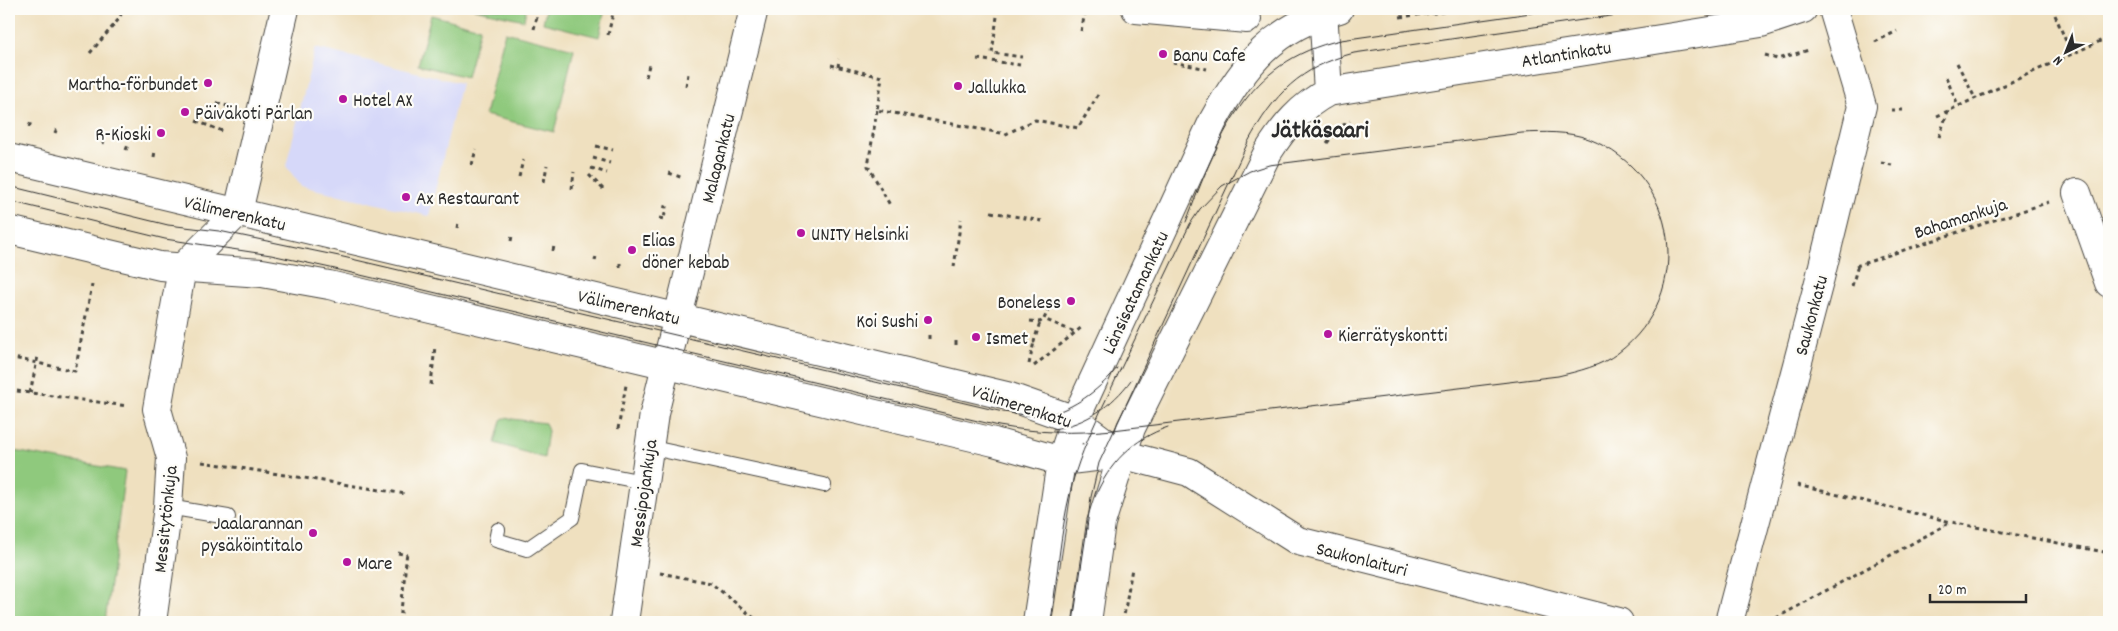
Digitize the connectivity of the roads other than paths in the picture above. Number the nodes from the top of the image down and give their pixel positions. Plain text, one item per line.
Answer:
1 (285, 9) edge
2 (754, 9) edge
3 (1136, 9) edge
4 (1803, 9) edge
5 (1833, 9) edge
6 (1328, 10) edge
7 (1247, 19) dead end
8 (1328, 92) junction
9 (9, 158) edge
10 (2077, 193) road end
11 (238, 212) junction
12 (9, 230) edge
13 (182, 268) junction
14 (2109, 284) edge
15 (678, 318) junction
16 (666, 365) junction
17 (1075, 420) junction
18 (648, 447) junction
19 (1121, 454) junction
20 (1061, 461) junction
21 (643, 482) junction
22 (824, 485) dead end
23 (168, 508) junction
24 (228, 517) dead end
25 (498, 530) dead end
26 (152, 622) edge
27 (624, 622) edge
28 (1037, 622) edge
29 (1087, 622) edge
30 (1619, 622) edge
31 (1729, 622) edge

1 - 11 street
2 - 15 street, Malagankatu
3 - 7 street
4 - 8 street, Atlantinkatu
5 - 31 street, Saukonkatu
6 - 8 street, Länsisatamankatu
6 - 17 street, Länsisatamankatu
8 - 19 street
9 - 11 street, Välimerenkatu
10 - 14 street
11 - 13 street
11 - 15 street, Välimerenkatu
12 - 13 street
13 - 16 street
13 - 23 street, Messitytönkuja
15 - 16 street, Malagankatu
15 - 17 street, Välimerenkatu
16 - 18 street, Messipojankuja
16 - 20 street
17 - 19 street, Välimerenkatu
17 - 20 street, Länsisatamankatu
18 - 21 street, Messipojankuja
18 - 22 lane
19 - 20 street
19 - 29 street
19 - 30 street, Saukonlaituri
20 - 28 street, Länsisatamankatu
21 - 25 lane
21 - 27 street, Messipojankuja
23 - 24 lane
23 - 26 street, Messitytönkuja

